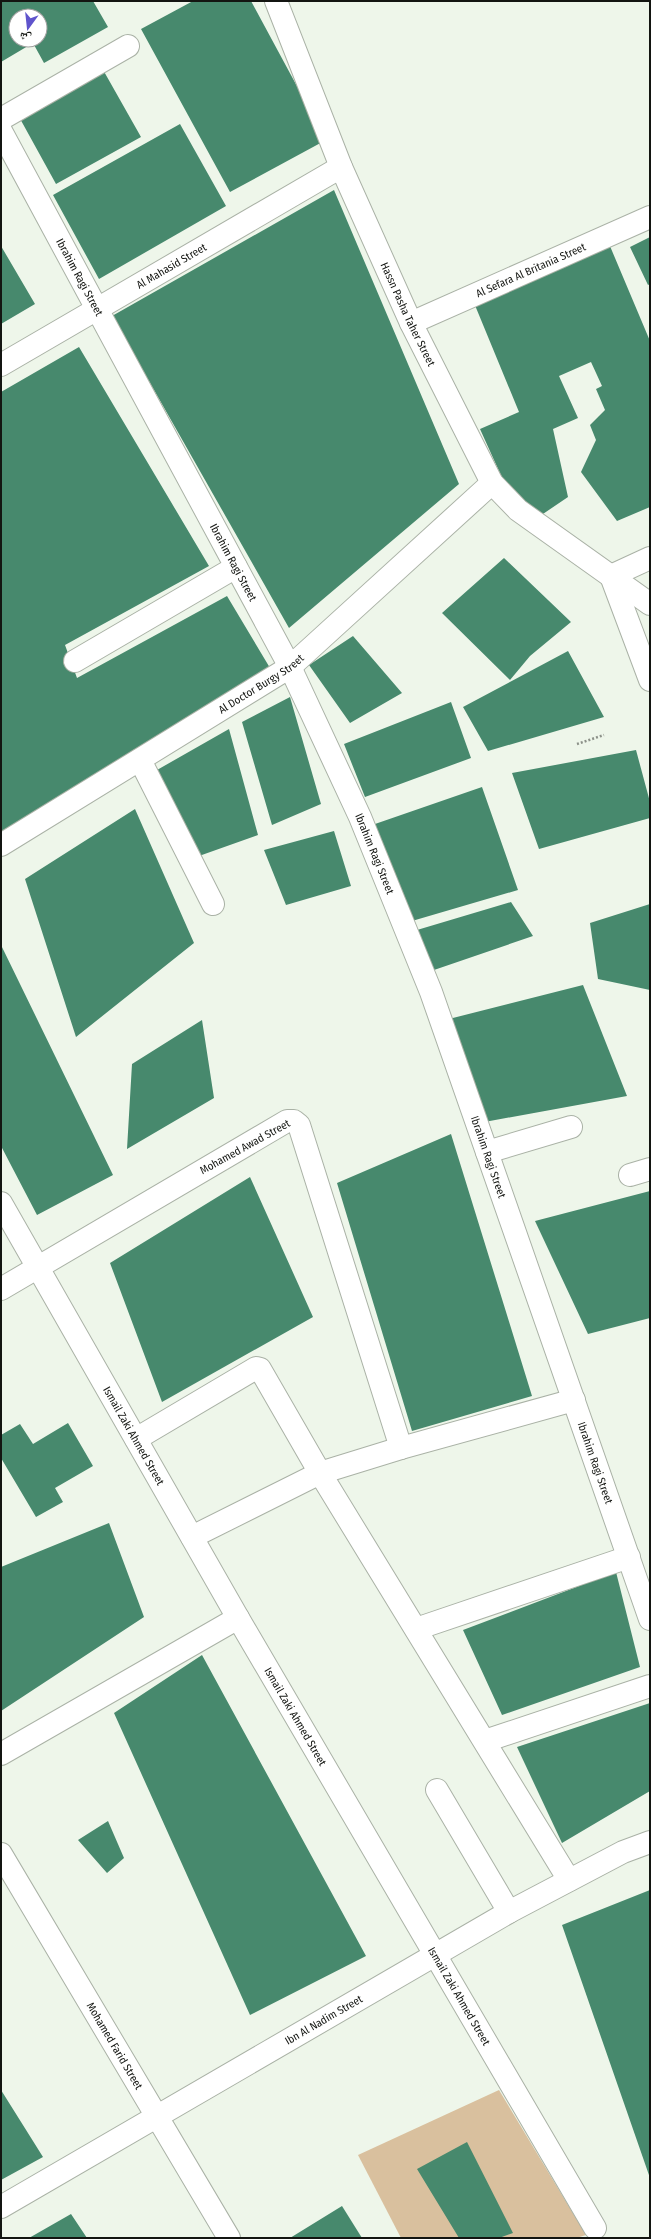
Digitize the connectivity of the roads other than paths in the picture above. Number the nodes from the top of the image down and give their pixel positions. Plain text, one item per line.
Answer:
1 (280, 3) edge
2 (128, 46) dead end
3 (1, 119) edge
4 (1, 131) edge
5 (341, 167) junction
6 (650, 217) edge
7 (98, 308) junction
8 (412, 323) junction
9 (1, 365) edge
10 (492, 483) junction
11 (650, 558) edge
12 (236, 566) junction
13 (611, 576) junction
14 (650, 604) edge
15 (75, 661) dead end
16 (290, 667) junction
17 (650, 680) edge
18 (140, 760) junction
19 (1, 845) edge
20 (213, 904) dead end
21 (571, 1127) dead end
22 (487, 1152) junction
23 (1, 1203) edge
24 (38, 1266) junction
25 (1, 1289) edge
26 (574, 1400) junction
27 (136, 1439) junction
28 (401, 1448) junction
29 (320, 1473) junction
30 (192, 1537) junction
31 (629, 1557) junction
32 (238, 1618) junction
33 (650, 1619) edge
34 (416, 1629) junction
35 (650, 1686) edge
36 (485, 1741) junction
37 (1, 1754) edge
38 (437, 1790) dead end
39 (650, 1842) edge
40 (1, 1854) edge
41 (7, 1878) edge
42 (569, 1880) junction
43 (509, 1912) junction
44 (433, 1954) junction
45 (158, 2116) junction
46 (1, 2207) edge
47 (595, 2228) dead end
48 (229, 2238) edge

1 - 5 street, Hassn Pasha Taher Street
2 - 3 street
4 - 7 street, Ibrahim Ragi Street
5 - 7 street, Al Mahasid Street
5 - 8 street, Hassn Pasha Taher Street
6 - 8 street, Al Sefara Al Britania Street
7 - 9 street, Al Mahasid Street
7 - 12 street, Ibrahim Ragi Street
8 - 10 street, Hassn Pasha Taher Street
10 - 13 street, Hassn Pasha Taher Street
10 - 16 street, Al Doctor Burgy Street
11 - 13 street
12 - 15 street
12 - 16 street, Ibrahim Ragi Street
13 - 14 street, Hassn Pasha Taher Street
13 - 17 street
16 - 18 street, Al Doctor Burgy Street
16 - 22 street, Ibrahim Ragi Street
18 - 19 street, Al Doctor Burgy Street
18 - 20 street
21 - 22 street
22 - 26 street, Ibrahim Ragi Street
23 - 24 street, Ismail Zaki Ahmed Street
24 - 25 street, Mohamed Awad Street
24 - 27 street, Ismail Zaki Ahmed Street
24 - 28 street, Mohamed Awad Street
26 - 28 street
26 - 31 street, Ibrahim Ragi Street
27 - 29 street
27 - 30 street, Ismail Zaki Ahmed Street
28 - 29 street
29 - 30 street
29 - 34 street
30 - 32 street, Ismail Zaki Ahmed Street
31 - 33 street, Ibrahim Ragi Street
31 - 34 street
32 - 37 street
32 - 44 street, Ismail Zaki Ahmed Street
34 - 36 street
35 - 36 street
36 - 42 street
38 - 43 street
39 - 42 street, Ibn Al Nadim Street
40 - 41 street, Mohamed Farid Street
41 - 45 street, Mohamed Farid Street
42 - 43 street, Ibn Al Nadim Street
43 - 44 street, Ibn Al Nadim Street
44 - 45 street, Ibn Al Nadim Street
44 - 47 street, Ismail Zaki Ahmed Street
45 - 46 street, Ibn Al Nadim Street
45 - 48 street, Mohamed Farid Street

